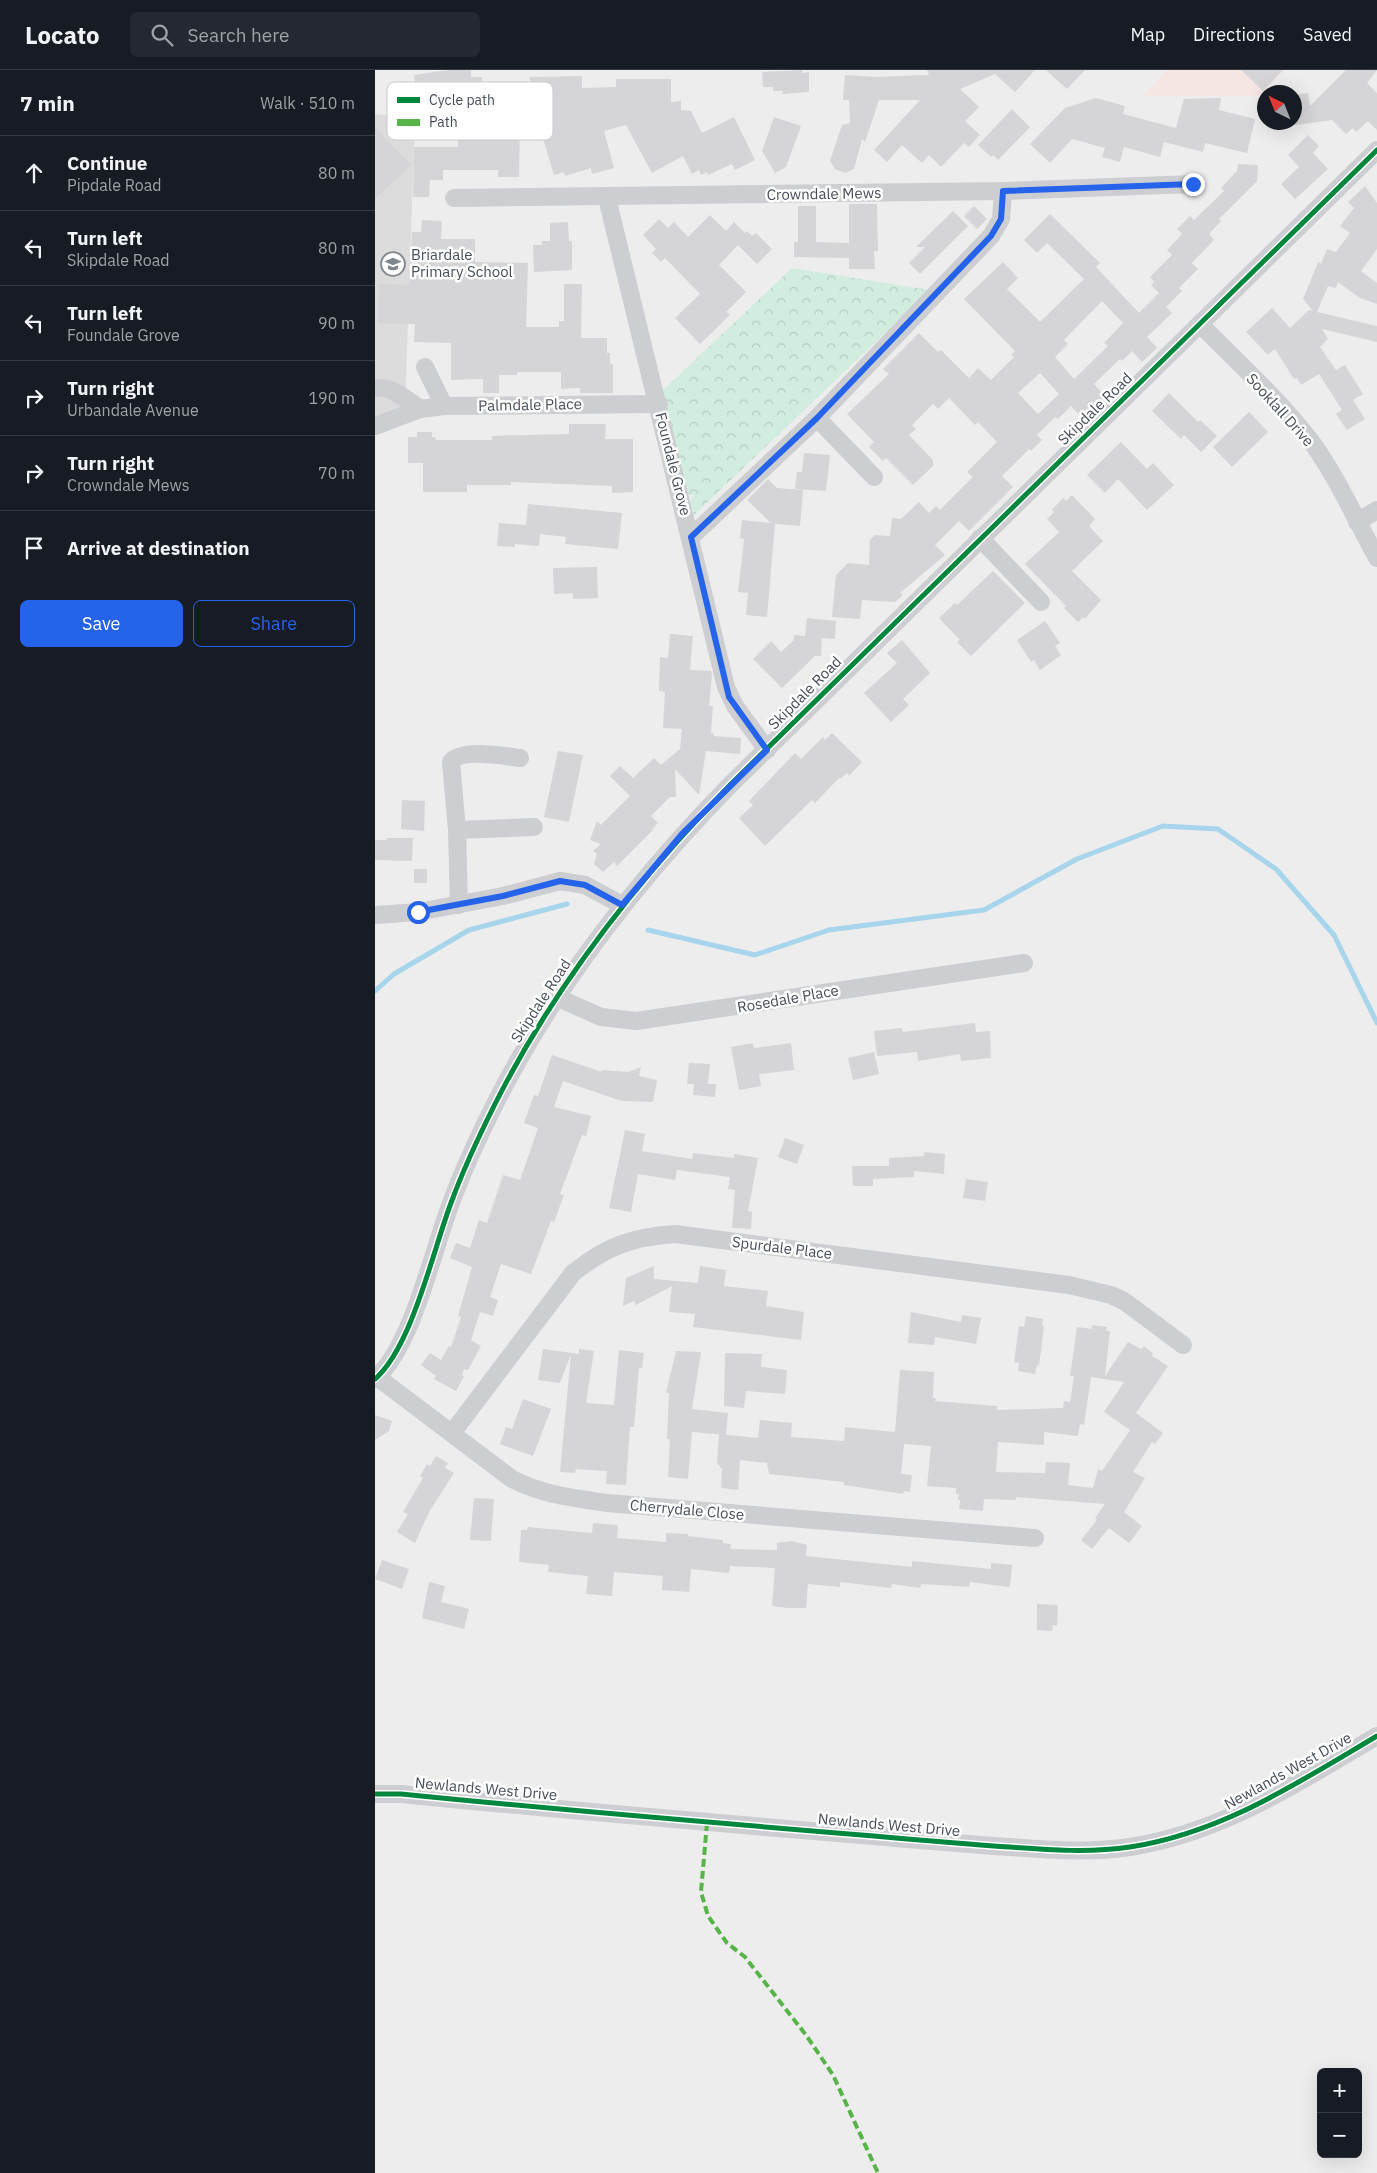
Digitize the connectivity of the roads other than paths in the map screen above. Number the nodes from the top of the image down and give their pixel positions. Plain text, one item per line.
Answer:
1 (1377, 150) edge
2 (1193, 184) dead end
3 (1003, 191) junction
4 (454, 198) dead end
5 (607, 198) junction
6 (1200, 324) junction
7 (425, 367) dead end
8 (375, 388) edge
9 (659, 404) junction
10 (444, 406) junction
11 (420, 409) junction
12 (817, 418) junction
13 (375, 426) edge
14 (873, 477) dead end
15 (1377, 510) edge
16 (1357, 522) junction
17 (691, 537) junction
18 (980, 538) junction
19 (1377, 558) edge
20 (1041, 602) dead end
21 (767, 750) junction
22 (520, 758) dead end
23 (534, 827) dead end
24 (457, 830) junction
25 (459, 904) junction
26 (622, 905) junction
27 (375, 915) edge
28 (1024, 963) dead end
29 (556, 997) junction
30 (1183, 1345) dead end
31 (376, 1378) edge
32 (452, 1433) junction
33 (1035, 1538) dead end
34 (1377, 1736) edge
35 (375, 1794) edge

1 - 6 street, Skipdale Road
2 - 3 street, Crowndale Mews
3 - 5 street, Crowndale Mews
3 - 12 street
4 - 5 street, Crowndale Mews
5 - 9 street, Foundale Grove
6 - 16 street, Sooklall Drive
6 - 18 street, Skipdale Road
7 - 10 street
8 - 11 street
9 - 10 street, Palmdale Place
9 - 17 street, Foundale Grove
10 - 11 street, Palmdale Place
11 - 13 street, Palmdale Place
12 - 14 street
12 - 17 street
15 - 16 street
16 - 19 street, Sooklall Drive
17 - 21 street, Foundale Grove
18 - 20 street
18 - 21 street, Skipdale Road
21 - 26 street, Skipdale Road
22 - 24 street
23 - 24 street
24 - 25 street
25 - 26 street
25 - 27 street
26 - 29 street, Skipdale Road
28 - 29 street, Rosedale Place
29 - 31 street, Skipdale Road
30 - 32 street, Spurdale Place
31 - 32 street, Cherrydale Close
32 - 33 street, Cherrydale Close
34 - 35 street, Newlands West Drive

